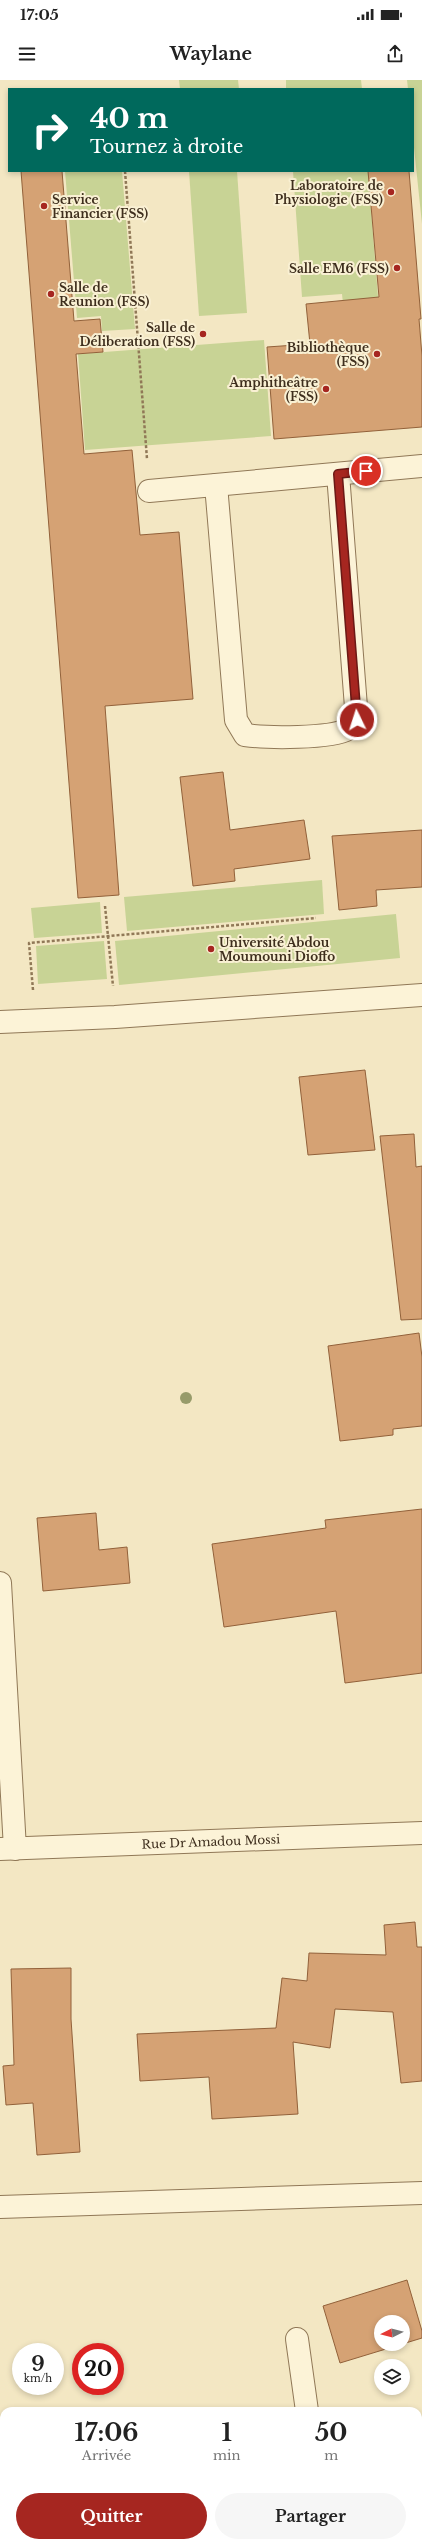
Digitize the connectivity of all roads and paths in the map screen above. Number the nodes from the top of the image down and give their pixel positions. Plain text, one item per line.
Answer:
1 (126, 172) edge
2 (422, 466) edge
3 (338, 474) junction
4 (216, 485) junction
5 (149, 491) joint
6 (105, 906) dead end
7 (316, 918) dead end
8 (108, 936) junction
9 (422, 995) edge
10 (115, 1017) junction
11 (35, 1020) junction
12 (0, 1022) edge
13 (0, 1583) edge
14 (422, 1833) edge
15 (8, 1849) edge
16 (422, 2193) edge
17 (0, 2207) edge
18 (297, 2339) dead end
19 (306, 2407) edge

1 - 5 path
2 - 3 street
3 - 4 street
3 - 4 street
4 - 5 street
6 - 8 path
7 - 8 path
8 - 10 path
8 - 11 path
9 - 10 street
10 - 11 street
11 - 12 street
13 - 15 street
14 - 15 street, Rue Dr Amadou Mossi
16 - 17 street
18 - 19 street

